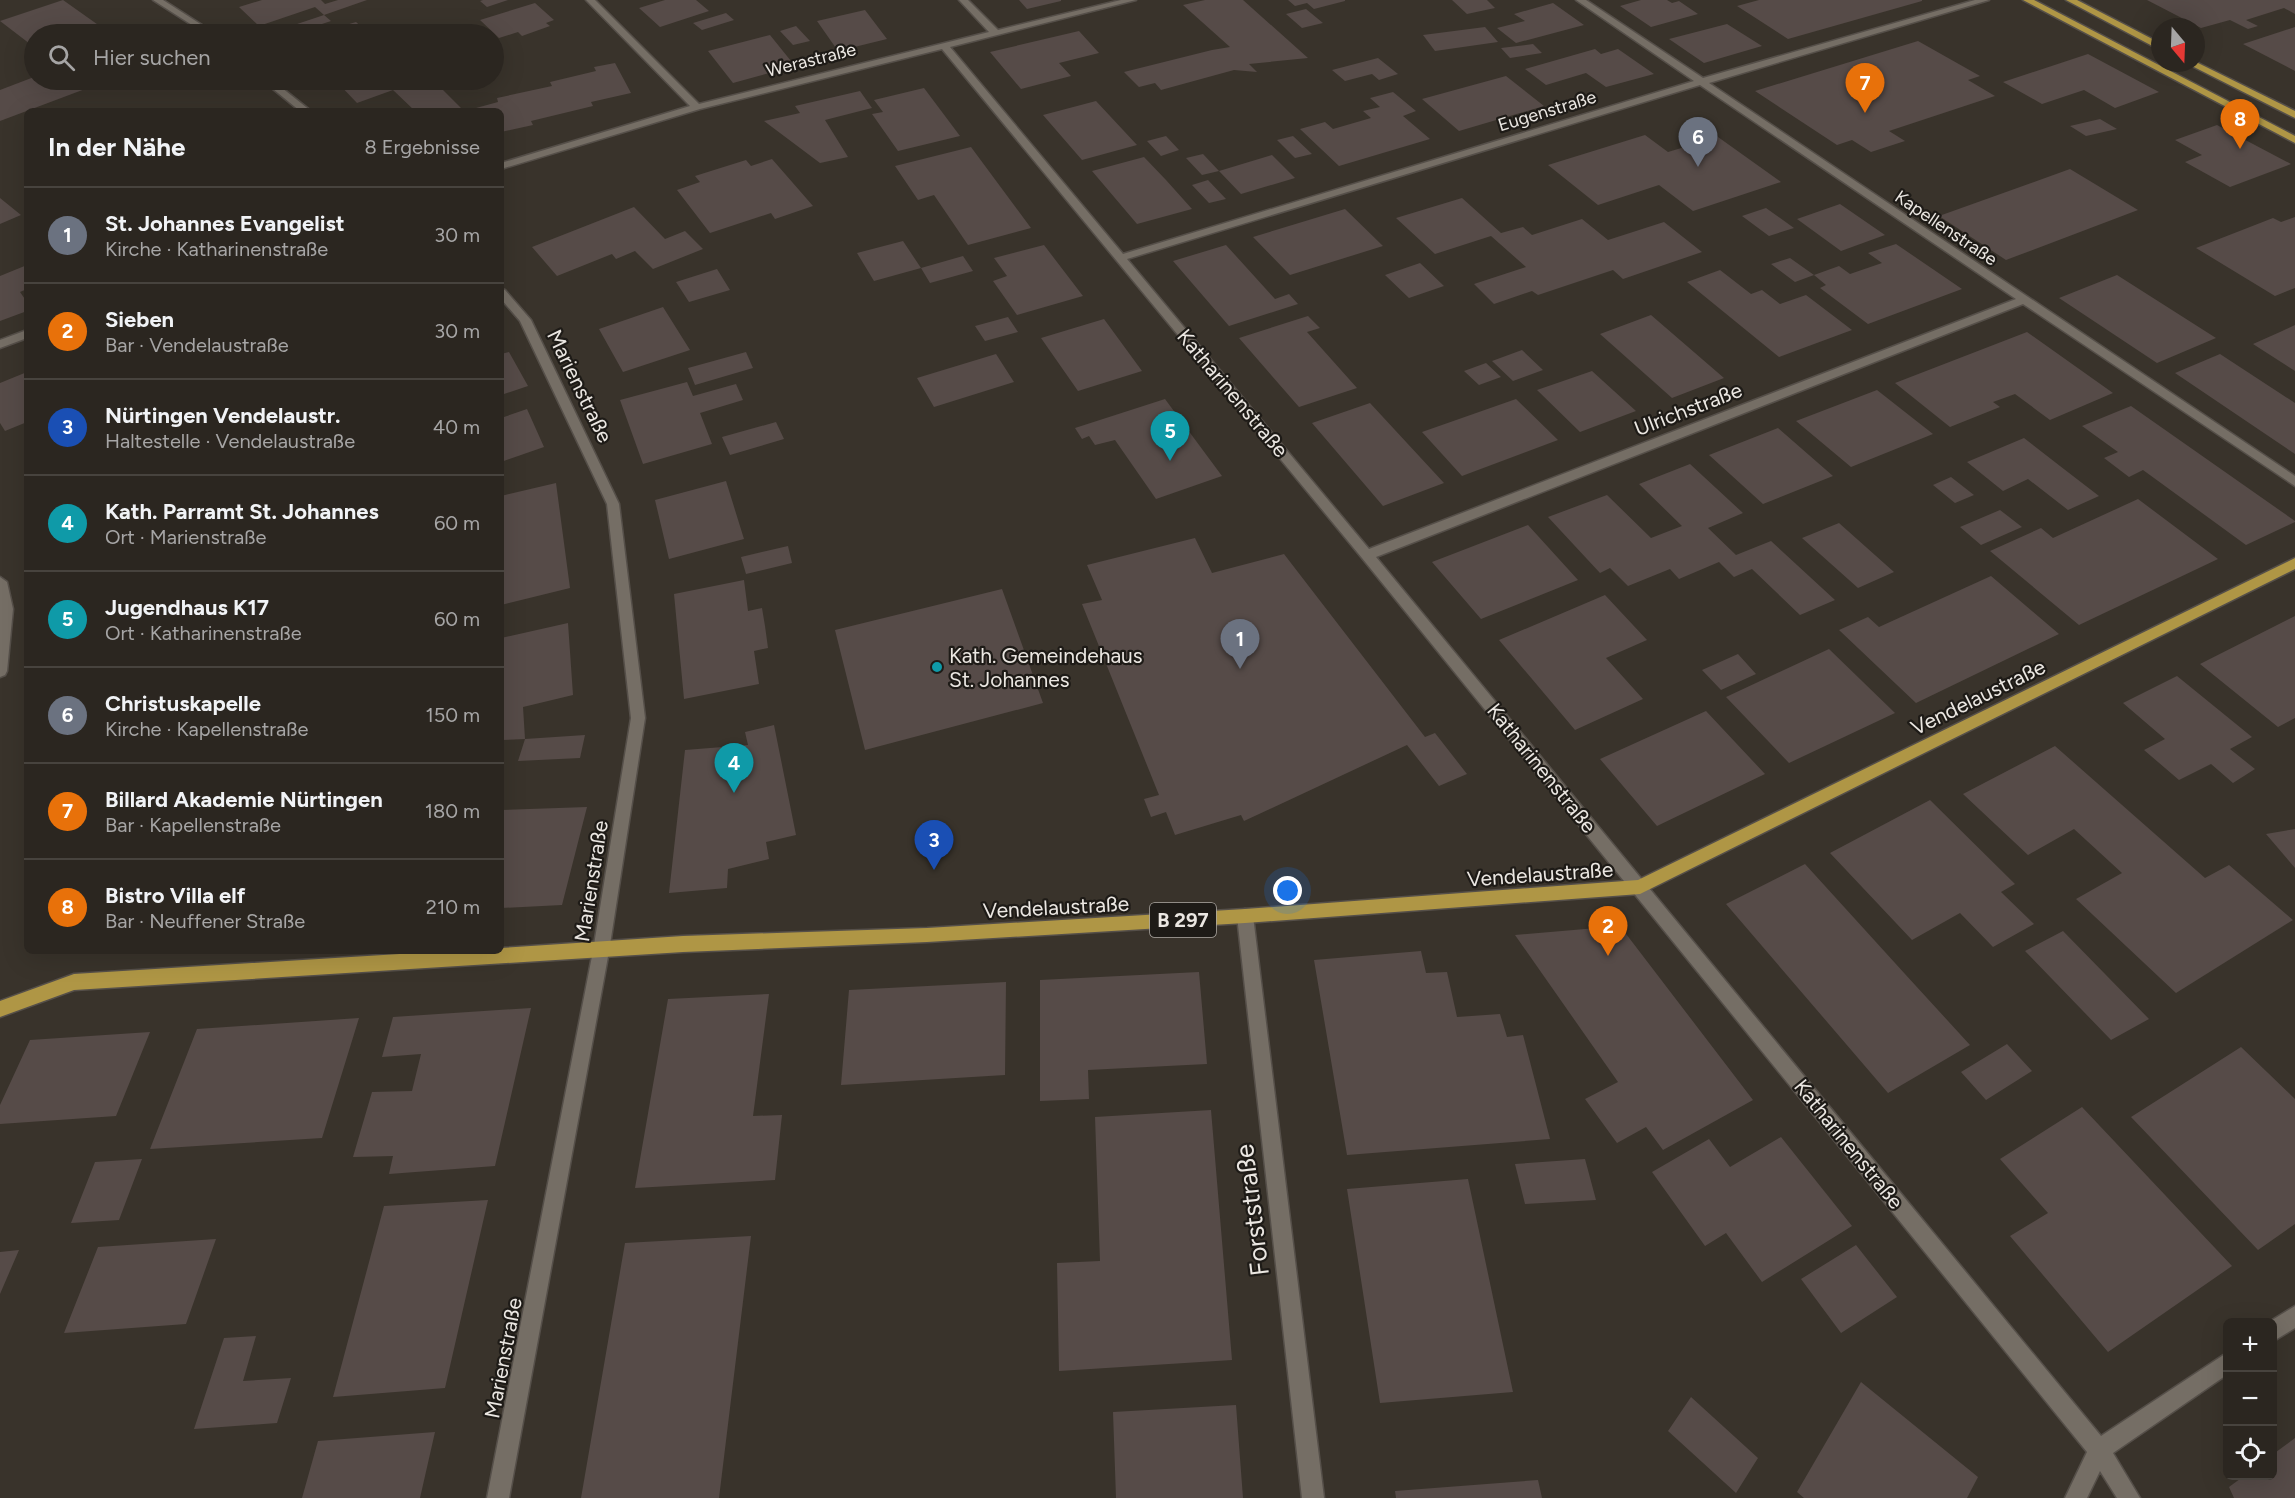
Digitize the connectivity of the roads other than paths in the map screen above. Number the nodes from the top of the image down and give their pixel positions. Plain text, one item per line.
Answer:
1 (157, 0) edge
2 (590, 0) edge
3 (963, 0) edge
4 (1132, 0) edge
5 (1580, 0) edge
6 (1985, 0) edge
7 (2026, 0) edge
8 (2070, 0) edge
9 (195, 24) edge
10 (995, 33) junction
11 (2151, 42) edge
12 (944, 46) junction
13 (2205, 70) edge
14 (1701, 82) junction
15 (280, 90) edge
16 (697, 106) junction
17 (302, 108) edge
18 (2295, 115) edge
19 (2295, 140) edge
20 (504, 165) edge
21 (1120, 258) junction
22 (504, 296) edge
23 (2024, 300) junction
24 (24, 335) edge
25 (0, 344) edge
26 (2295, 482) edge
27 (1367, 555) junction
28 (2295, 563) edge
29 (0, 582) edge
30 (0, 671) edge
31 (1640, 887) junction
32 (1245, 916) junction
33 (601, 951) junction
34 (0, 1009) edge
35 (2295, 1316) edge
36 (2277, 1329) edge
37 (2223, 1365) edge
38 (2099, 1450) junction
39 (498, 1498) edge
40 (1313, 1498) edge
41 (2076, 1498) edge
42 (2129, 1498) edge

1 - 9 street
2 - 16 street
3 - 10 street
4 - 10 street, Werastraße
5 - 14 street, Kapellenstraße
6 - 14 street, Eugenstraße
7 - 19 main road
8 - 11 main road
10 - 12 street, Werastraße
12 - 16 street, Werastraße
12 - 21 street, Katharinenstraße
13 - 18 main road
14 - 21 street, Eugenstraße
14 - 23 street, Kapellenstraße
15 - 17 street
16 - 20 street, Werastraße
21 - 27 street, Katharinenstraße
22 - 33 street, Marienstraße
23 - 26 street, Kapellenstraße
23 - 27 street, Ulrichstraße
24 - 25 street
27 - 31 street, Katharinenstraße
28 - 31 main road, Vendelaustraße / B 297
29 - 30 street
31 - 32 main road, Vendelaustraße / B 297
31 - 38 street, Katharinenstraße
32 - 33 main road, Vendelaustraße / B 297
32 - 40 street, Forststraße
33 - 34 main road, Vendelaustraße / B 297
33 - 39 street, Marienstraße
35 - 36 street
37 - 38 street
38 - 41 street
38 - 42 street, Katharinenstraße

